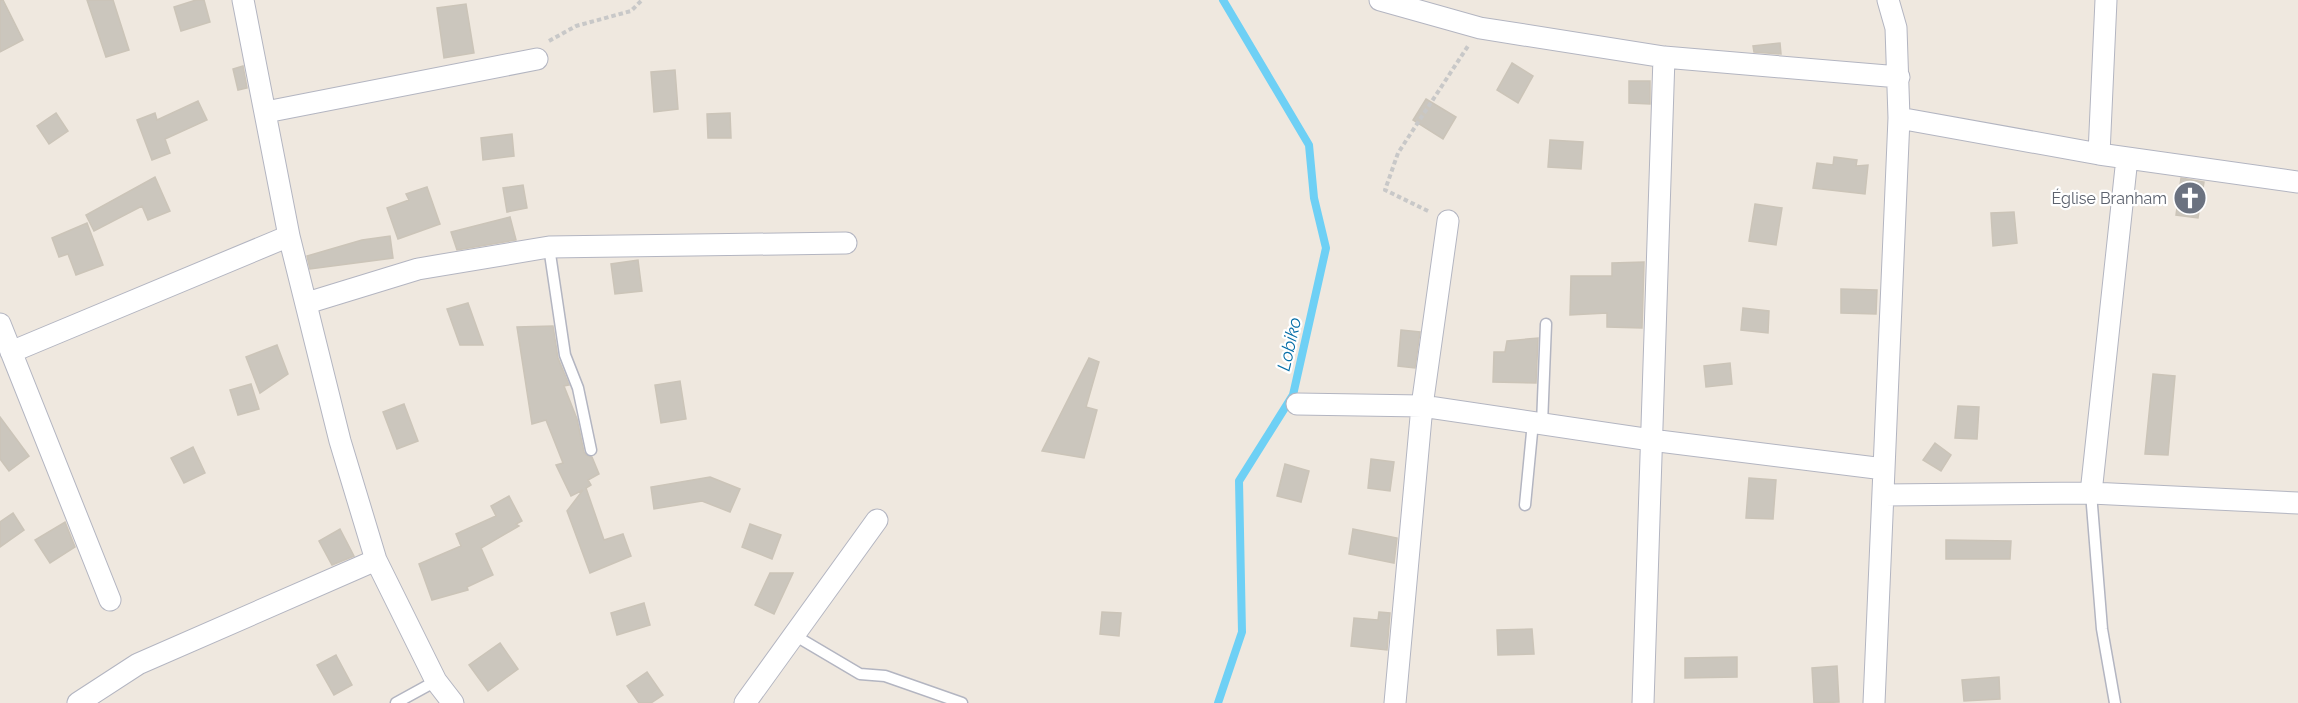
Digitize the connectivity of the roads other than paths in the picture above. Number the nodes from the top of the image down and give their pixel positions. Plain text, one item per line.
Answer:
1 (243, 0) edge
2 (1380, 0) edge
3 (1888, 0) edge
4 (2106, 0) edge
5 (1664, 57) junction
6 (537, 59) road end
7 (1899, 77) junction
8 (266, 112) junction
9 (1899, 118) junction
10 (2099, 154) junction
11 (2127, 158) junction
12 (2298, 182) edge
13 (1448, 221) road end
14 (289, 236) junction
15 (846, 243) dead end
16 (549, 247) junction
17 (307, 303) junction
18 (0, 324) edge
19 (1546, 324) dead end
20 (11, 352) junction
21 (1297, 404) dead end
22 (1422, 406) junction
23 (1537, 423) junction
24 (1651, 440) junction
25 (591, 450) dead end
26 (1884, 469) junction
27 (2091, 493) junction
28 (1884, 495) junction
29 (2298, 503) edge
30 (1525, 505) dead end
31 (877, 520) dead end
32 (376, 560) junction
33 (110, 600) dead end
34 (794, 635) junction
35 (436, 681) junction
36 (78, 703) edge
37 (396, 703) edge
38 (453, 703) edge
39 (745, 703) edge
40 (962, 703) edge
41 (1395, 703) edge
42 (1643, 703) edge
43 (1874, 703) edge
44 (2115, 703) edge

1 - 8 street
2 - 5 street
3 - 7 street
4 - 10 street
5 - 7 street
5 - 24 street
6 - 8 street
7 - 9 street
8 - 14 street
9 - 10 street
9 - 26 street
10 - 11 street
11 - 12 street
11 - 27 street
13 - 22 street
14 - 17 street
14 - 20 street
15 - 16 street
16 - 17 street
16 - 25 lane
17 - 32 street
18 - 20 street
19 - 23 lane
20 - 33 street
21 - 22 street
22 - 23 street
22 - 41 street
23 - 24 street
23 - 30 lane
24 - 26 street
24 - 42 street
26 - 28 street
27 - 28 street
27 - 29 street
27 - 44 lane
28 - 43 street
31 - 34 street
32 - 35 street
32 - 36 street
34 - 39 street
34 - 40 lane
35 - 37 lane
35 - 38 street

